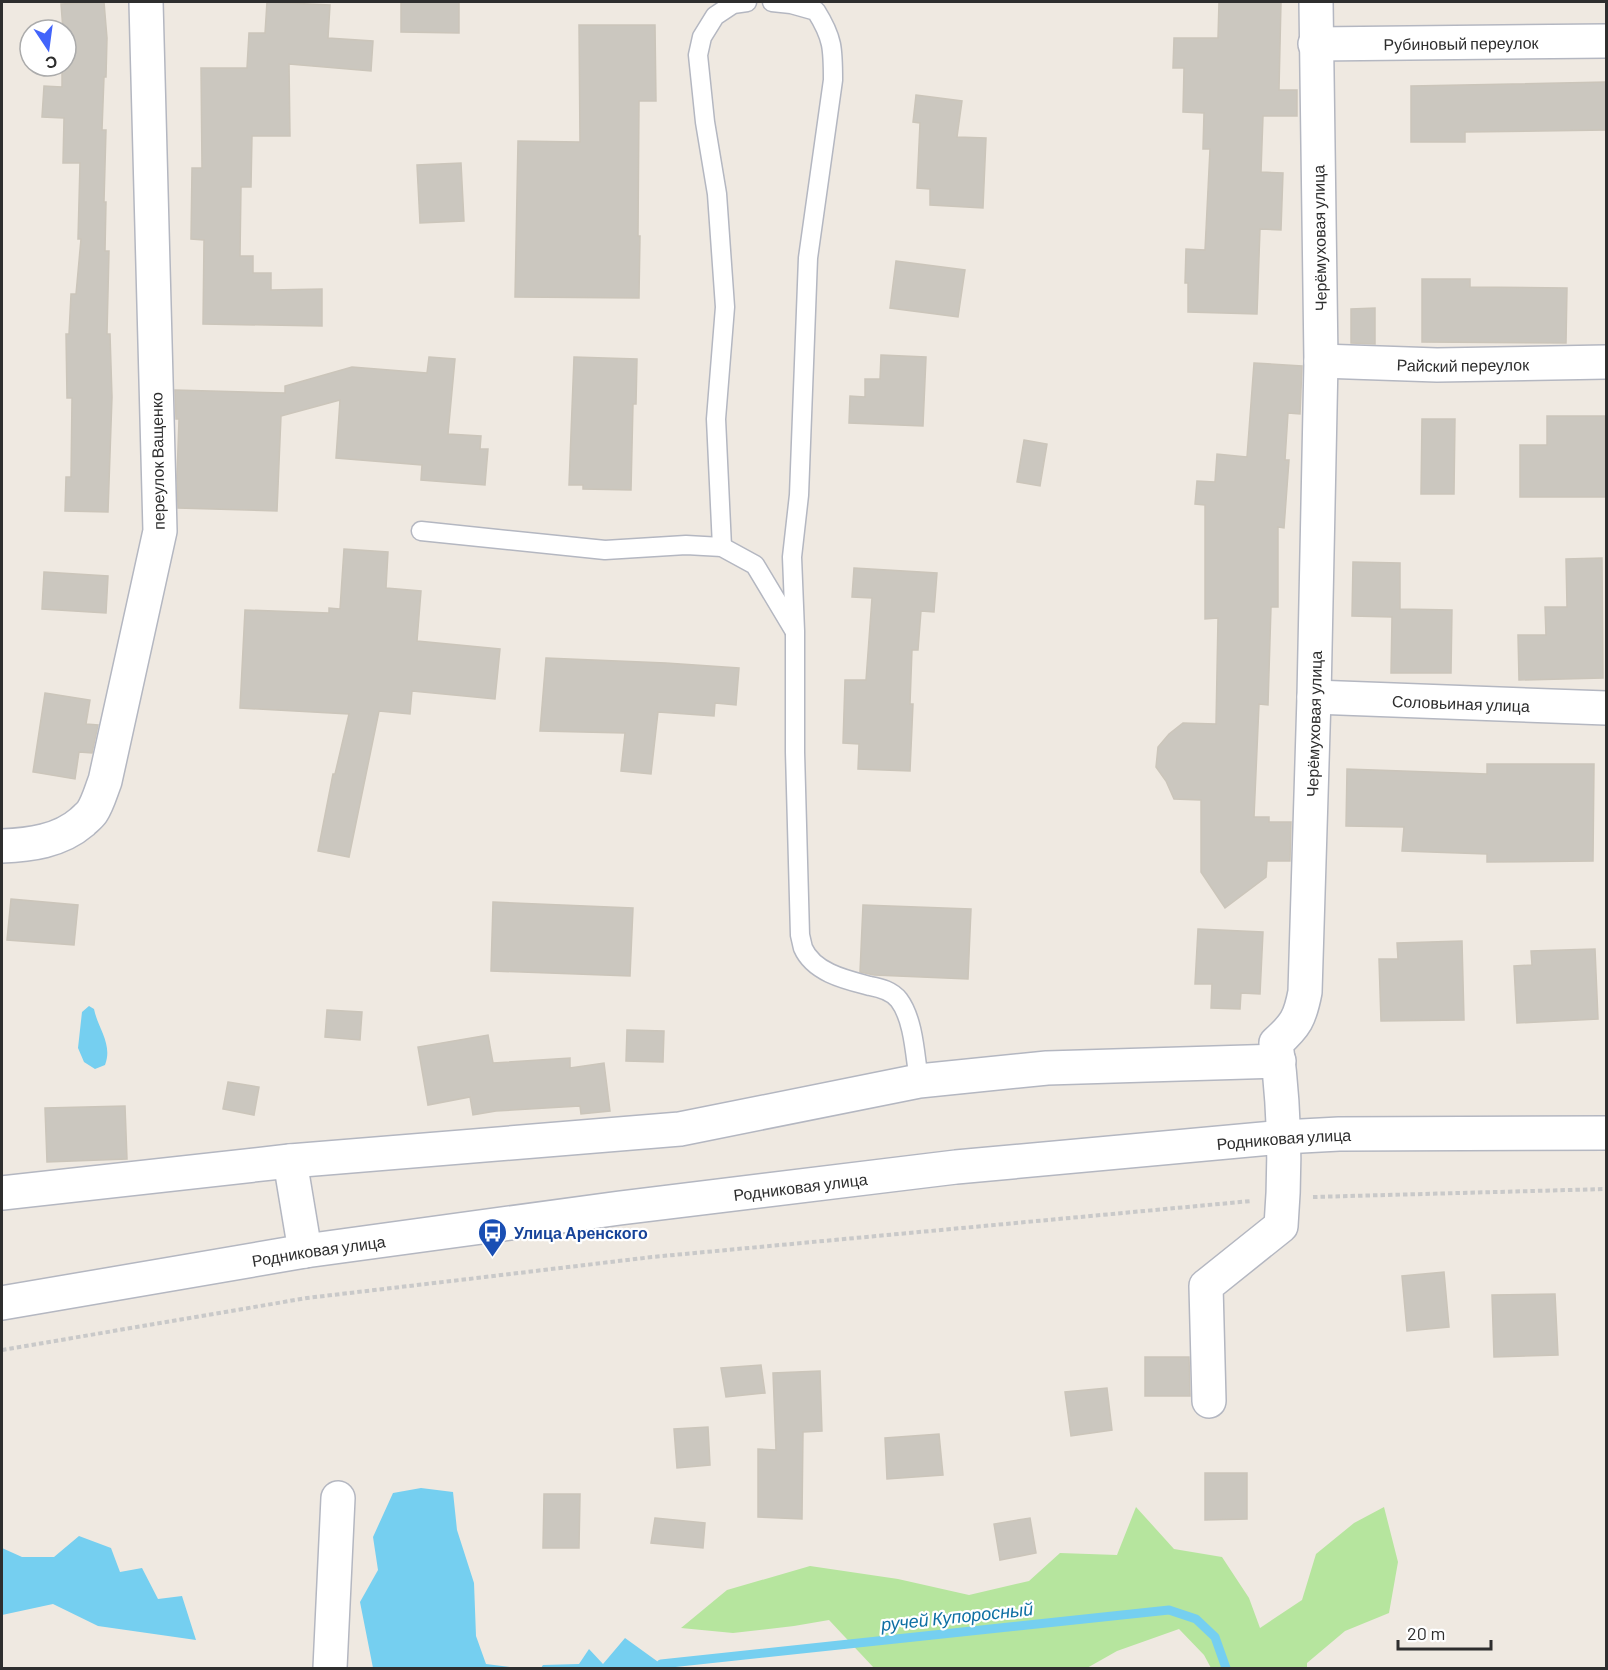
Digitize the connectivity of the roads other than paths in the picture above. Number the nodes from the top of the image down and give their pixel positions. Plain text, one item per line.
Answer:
1 (146, 2) edge
2 (747, 2) edge
3 (772, 2) edge
4 (1316, 2) edge
5 (1606, 41) edge
6 (1315, 44) junction
7 (1322, 362) junction
8 (1606, 362) edge
9 (421, 531) dead end
10 (722, 548) junction
11 (795, 631) junction
12 (1314, 697) junction
13 (1606, 708) edge
14 (2, 846) edge
15 (1279, 1061) junction
16 (919, 1081) junction
17 (1606, 1133) edge
18 (1283, 1137) junction
19 (290, 1161) junction
20 (2, 1193) edge
21 (305, 1251) junction
22 (2, 1303) edge
23 (1209, 1401) dead end
24 (338, 1498) dead end
25 (330, 1668) edge

1 - 14 street, переулок Ващенко
2 - 10 lane
3 - 11 lane
4 - 6 street, Черёмуховая улица
5 - 6 street, Рубиновый переулок
6 - 7 street, Черёмуховая улица
7 - 8 street, Райский переулок
7 - 12 street, Черёмуховая улица
9 - 10 lane
10 - 11 lane
11 - 16 lane
12 - 13 street, Соловьиная улица
12 - 15 street, Черёмуховая улица
15 - 16 street
15 - 18 street, Черёмуховая улица
16 - 19 street
17 - 18 street, Родниковая улица
18 - 21 street, Родниковая улица
18 - 23 street, Черёмуховая улица
19 - 20 street
19 - 21 street
21 - 22 street, Родниковая улица
24 - 25 street

